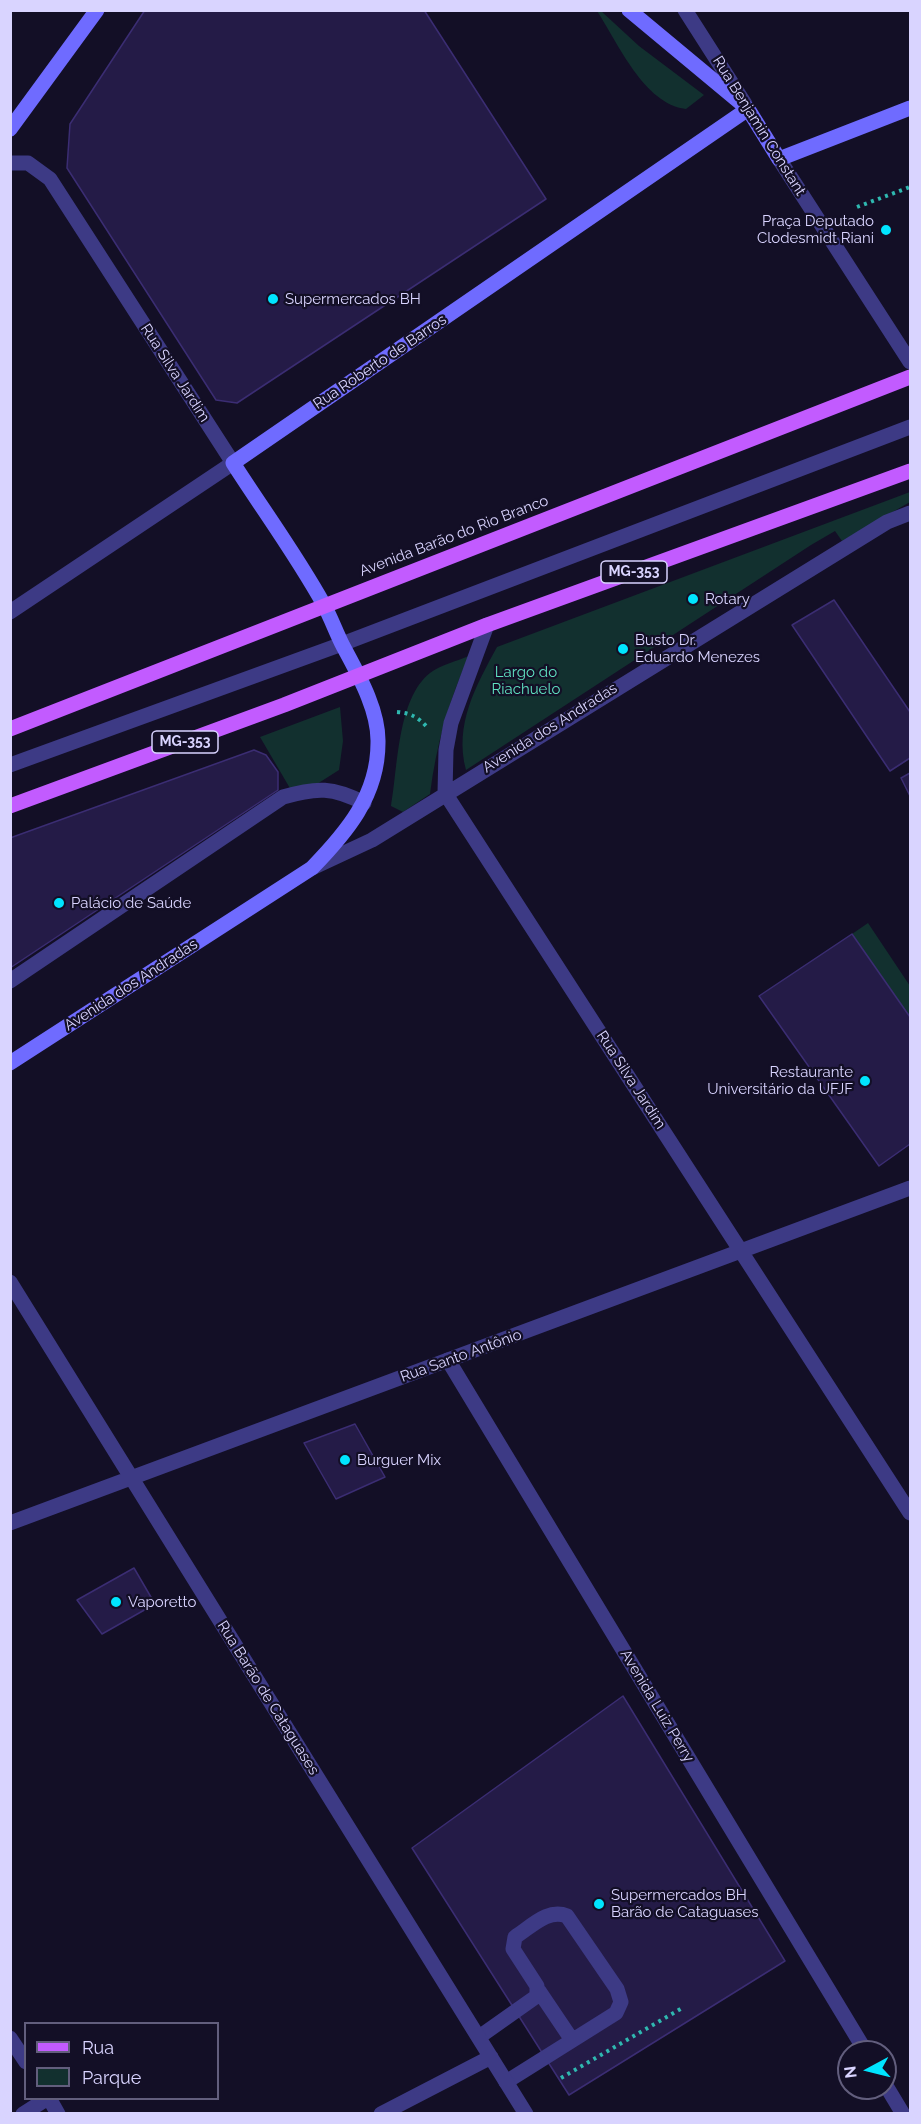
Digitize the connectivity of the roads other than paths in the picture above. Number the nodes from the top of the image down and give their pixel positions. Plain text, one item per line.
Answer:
1 (97, 10) edge
2 (629, 10) edge
3 (686, 10) edge
4 (910, 108) edge
5 (748, 109) junction
6 (10, 129) edge
7 (779, 159) junction
8 (10, 163) edge
9 (910, 362) edge
10 (910, 377) edge
11 (910, 426) edge
12 (233, 463) junction
13 (910, 471) edge
14 (910, 513) edge
15 (324, 606) junction
16 (10, 612) edge
17 (487, 625) junction
18 (342, 644) junction
19 (359, 676) junction
20 (10, 729) edge
21 (10, 765) edge
22 (446, 793) junction
23 (364, 803) junction
24 (10, 806) edge
25 (312, 868) junction
26 (10, 981) edge
27 (28, 1052) junction
28 (10, 1054) edge
29 (10, 1063) edge
30 (910, 1188) edge
31 (742, 1251) junction
32 (10, 1282) edge
33 (448, 1360) junction
34 (132, 1478) junction
35 (910, 1513) edge
36 (10, 1523) edge
37 (539, 1991) junction
38 (479, 2037) junction
39 (10, 2038) edge
40 (572, 2040) junction
41 (859, 2040) edge
42 (490, 2057) junction
43 (24, 2059) edge
44 (506, 2082) junction
45 (45, 2100) edge
46 (49, 2100) edge
47 (895, 2100) edge
48 (23, 2114) edge
49 (58, 2114) edge
50 (381, 2114) edge
51 (526, 2114) edge
52 (903, 2114) edge

1 - 6 main road
2 - 5 main road
3 - 5 street, Rua Benjamin Constant
4 - 7 main road
5 - 7 main road, Rua Benjamin Constant
5 - 12 main road, Rua Roberto de Barros
7 - 9 street, Rua Benjamin Constant
8 - 12 street, Rua Silva Jardim
10 - 15 main road, Avenida Barão do Rio Branco
11 - 18 street
12 - 15 main road, Rua Silva Jardim
12 - 16 street, Rua Roberto de Barros
13 - 17 main road, MG-353
14 - 22 street, Avenida dos Andradas
15 - 18 main road, Avenida dos Andradas
15 - 20 main road, Avenida Barão do Rio Branco
17 - 19 main road, MG-353
17 - 22 street
18 - 19 main road, Avenida dos Andradas
18 - 21 street
19 - 23 main road, Avenida dos Andradas
19 - 24 main road, MG-353
22 - 25 street, Avenida dos Andradas
22 - 31 street, Rua Silva Jardim
23 - 25 main road, Avenida dos Andradas
23 - 26 street
25 - 27 main road, Avenida dos Andradas
27 - 28 main road
27 - 29 main road, Avenida dos Andradas
30 - 31 street, Rua Santo Antônio
31 - 33 street, Rua Santo Antônio
31 - 35 street, Rua Silva Jardim
32 - 34 street, Rua Barão de Cataguases
33 - 34 street, Rua Santo Antônio
33 - 41 street, Avenida Luiz Perry
34 - 36 street, Rua Santo Antônio
34 - 38 street, Rua Barão de Cataguases
37 - 38 street
37 - 40 street
37 - 40 street
38 - 42 street, Rua Barão de Cataguases
39 - 43 street
40 - 44 street
42 - 44 street, Rua Barão de Cataguases
42 - 50 street
44 - 51 street, Rua Barão de Cataguases
45 - 48 street
46 - 49 street
47 - 52 street

